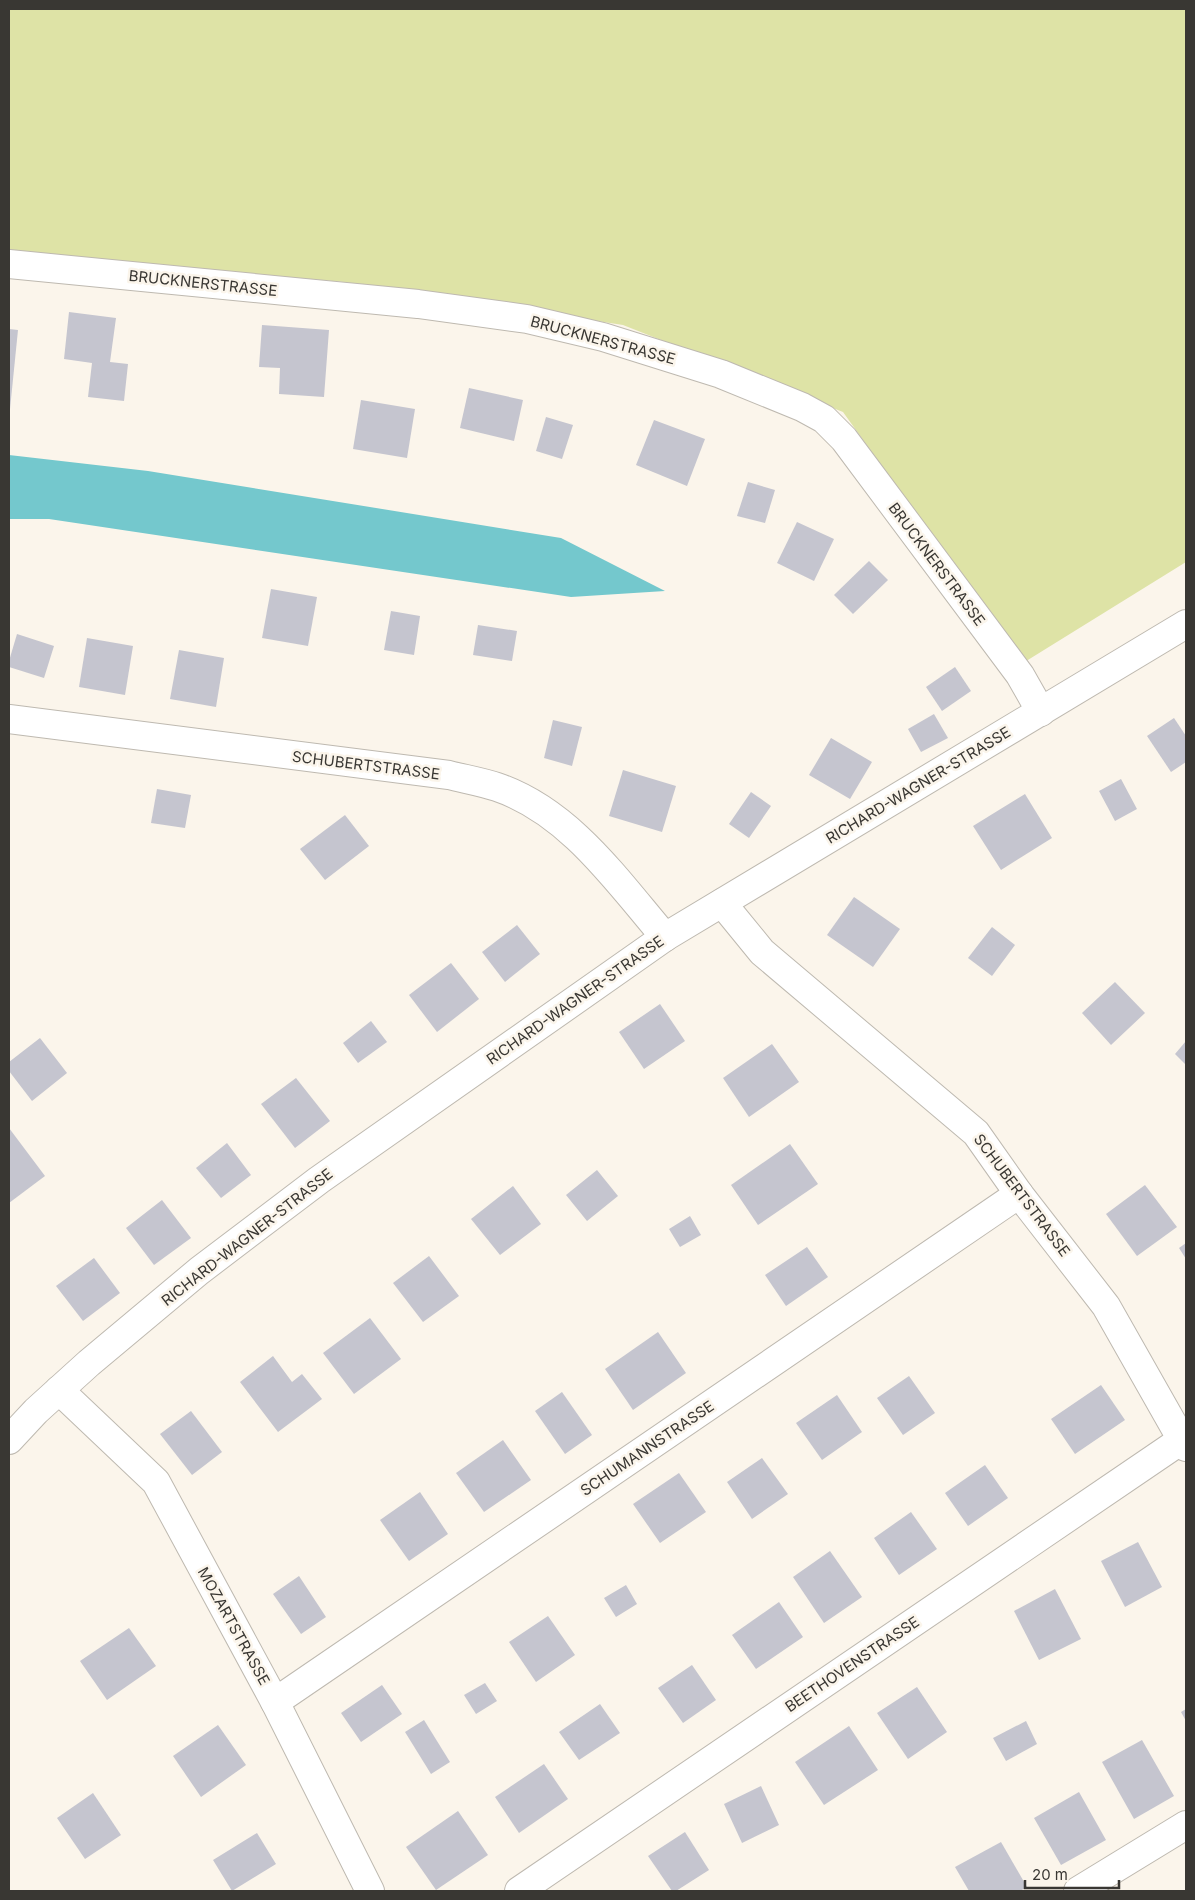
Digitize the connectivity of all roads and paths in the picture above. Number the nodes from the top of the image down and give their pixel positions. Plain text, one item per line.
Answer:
1 (9, 264) edge
2 (1186, 624) edge
3 (1041, 712) junction
4 (9, 719) edge
5 (722, 903) junction
6 (665, 937) junction
7 (1019, 1194) junction
8 (59, 1390) junction
9 (9, 1440) edge
10 (1185, 1441) edge
11 (276, 1702) junction
12 (1186, 1825) edge
13 (370, 1891) edge
14 (518, 1891) edge
15 (1078, 1891) edge

1 - 3 street, BRUCKNERSTRASSE
2 - 3 street, RICHARD-WAGNER-STRASSE
3 - 5 street, RICHARD-WAGNER-STRASSE
4 - 6 street, SCHUBERTSTRASSE
5 - 6 street, RICHARD-WAGNER-STRASSE
5 - 7 street, SCHUBERTSTRASSE
6 - 8 street, RICHARD-WAGNER-STRASSE
7 - 10 street, SCHUBERTSTRASSE
7 - 11 street, SCHUMANNSTRASSE
8 - 9 street, RICHARD-WAGNER-STRASSE
8 - 11 street, MOZARTSTRASSE
10 - 14 street, BEETHOVENSTRASSE
11 - 13 street, MOZARTSTRASSE
12 - 15 street

